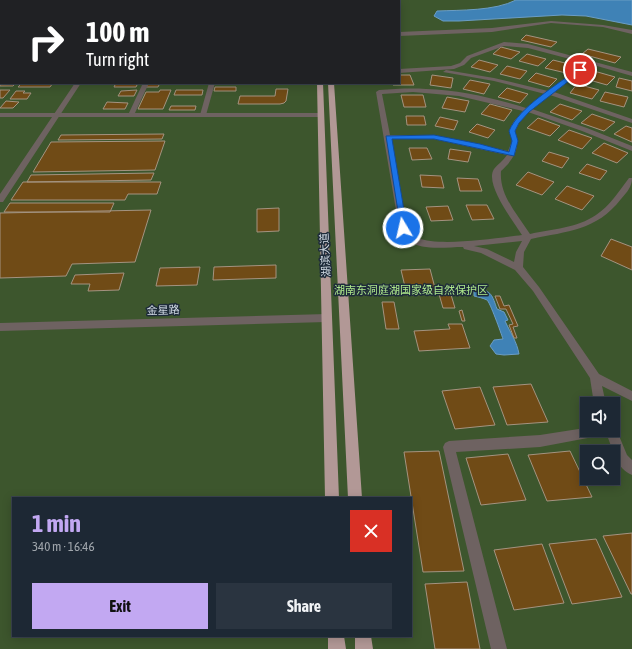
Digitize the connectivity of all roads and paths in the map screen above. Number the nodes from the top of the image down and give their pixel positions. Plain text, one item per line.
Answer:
1 (632, 32) edge
2 (400, 34) edge
3 (590, 62) junction
4 (434, 70) junction
5 (400, 71) edge
6 (632, 74) edge
7 (77, 84) edge
8 (146, 84) edge
9 (212, 84) edge
10 (320, 84) edge
11 (331, 84) edge
12 (377, 84) edge
13 (379, 92) junction
14 (550, 93) junction
15 (527, 110) junction
16 (0, 115) edge
17 (57, 115) junction
18 (131, 115) junction
19 (203, 115) junction
20 (321, 115) junction
21 (632, 121) edge
22 (388, 137) junction
23 (632, 149) edge
24 (511, 154) junction
25 (632, 180) edge
26 (0, 200) edge
27 (528, 237) junction
28 (451, 244) junction
29 (518, 268) junction
30 (327, 318) junction
31 (0, 327) edge
32 (595, 377) junction
33 (632, 396) edge
34 (599, 397) edge
35 (580, 434) edge
36 (614, 437) edge
37 (632, 469) edge
38 (332, 497) edge
39 (355, 497) edge
40 (336, 637) edge
41 (363, 637) edge
42 (337, 649) edge
43 (364, 649) edge
44 (499, 649) edge

1 - 2 street
3 - 4 street
3 - 6 street
3 - 14 street
4 - 5 street
4 - 14 street
7 - 17 street
8 - 18 street
9 - 19 street
10 - 20 highway, 湖滨大道
11 - 39 highway, 湖滨大道
12 - 13 street
13 - 15 street
13 - 22 street
14 - 15 street
14 - 21 street
15 - 23 street
15 - 24 street
16 - 17 street
17 - 18 street
17 - 26 street
18 - 19 street
19 - 20 street
20 - 30 highway, 湖滨大道
22 - 24 street
22 - 28 street
24 - 27 street
25 - 27 street
27 - 28 street
27 - 29 street
28 - 29 street
29 - 32 street
30 - 31 street, 金星路
30 - 38 highway, 湖滨大道
32 - 33 street
32 - 34 street
35 - 44 street
36 - 37 street
40 - 42 highway
41 - 43 highway

